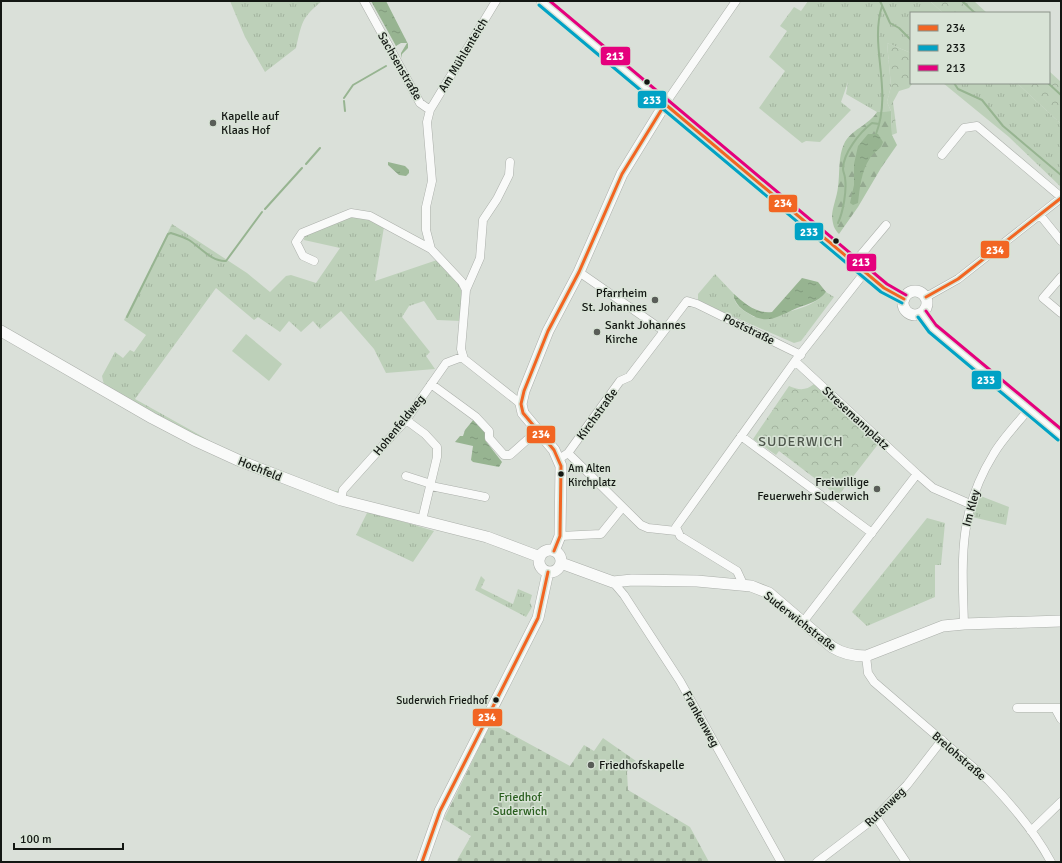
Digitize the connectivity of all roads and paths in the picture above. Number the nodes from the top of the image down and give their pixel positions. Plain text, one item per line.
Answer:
1 (364, 1) edge
2 (496, 1) edge
3 (542, 1) edge
4 (736, 1) edge
5 (665, 104) junction
6 (430, 110) junction
7 (942, 155) dead end
8 (510, 162) dead end
9 (1061, 197) edge
10 (1040, 215) junction
11 (886, 225) dead end
12 (1061, 241) edge
13 (431, 249) junction
14 (314, 261) dead end
15 (854, 263) junction
16 (579, 272) junction
17 (865, 272) junction
18 (1061, 277) edge
19 (466, 290) junction
20 (926, 297) junction
21 (904, 299) junction
22 (697, 304) joint
23 (1061, 313) edge
24 (922, 314) junction
25 (664, 330) junction
26 (1, 331) edge
27 (462, 357) junction
28 (798, 358) junction
29 (431, 384) junction
30 (521, 404) junction
31 (1029, 410) junction
32 (406, 420) junction
33 (537, 431) junction
34 (741, 436) junction
35 (1061, 436) edge
36 (563, 456) junction
37 (917, 474) junction
38 (406, 476) dead end
39 (431, 485) junction
40 (485, 497) dead end
41 (341, 500) junction
42 (970, 504) junction
43 (622, 508) junction
44 (422, 520) junction
45 (676, 531) junction
46 (872, 533) junction
47 (560, 536) junction
48 (554, 551) junction
49 (540, 557) junction
50 (561, 563) junction
51 (548, 572) junction
52 (613, 582) junction
53 (743, 584) junction
54 (1061, 621) edge
55 (803, 622) junction
56 (964, 624) junction
57 (866, 656) junction
58 (1017, 708) dead end
59 (1058, 708) edge
60 (1061, 718) edge
61 (942, 740) junction
62 (1061, 802) edge
63 (876, 817) junction
64 (1031, 831) junction
65 (422, 862) edge
66 (781, 862) edge
67 (817, 862) edge
68 (906, 862) edge
69 (1051, 862) edge

1 - 6 street, Sachsenstraße
2 - 6 street, Am Mühlenteich
3 - 5 street
4 - 5 street
5 - 15 street
5 - 16 street
6 - 13 street, Sachsenstraße
7 - 9 street
8 - 19 street
9 - 10 street
10 - 12 street
10 - 20 street
11 - 15 street
13 - 14 street
13 - 19 street
15 - 17 street
16 - 25 street
16 - 30 street
17 - 21 street
17 - 28 street
18 - 23 street
19 - 27 street
20 - 21 street
20 - 24 street
21 - 24 street
22 - 25 street, Kirchstraße
22 - 28 street, Poststraße
24 - 31 street
25 - 36 street, Kirchstraße
26 - 41 street, Hochfeld
27 - 29 street, Hohenfeldweg
27 - 30 street
28 - 34 street
28 - 37 street, Stresemannplatz
29 - 32 street, Hohenfeldweg
29 - 33 street
30 - 33 street
31 - 35 street
31 - 42 street, Im Kley
32 - 39 street
32 - 41 street, Hohenfeldweg
33 - 36 street
34 - 45 street
34 - 46 street
36 - 43 street
36 - 47 street
37 - 42 street, Stresemannplatz
37 - 46 street
38 - 39 street
39 - 40 street
39 - 44 street
41 - 44 street, Hochfeld
42 - 56 street, Im Kley
43 - 45 street
43 - 47 street
44 - 49 street, Hochfeld
45 - 53 street
46 - 55 street
47 - 48 street
48 - 49 street
48 - 50 street
49 - 51 street
50 - 51 street
50 - 52 street, Suderwichstraße
51 - 65 street
52 - 53 street, Suderwichstraße
52 - 66 street, Frankenweg
53 - 55 street, Suderwichstraße
54 - 56 street
55 - 57 street, Suderwichstraße
56 - 57 street
57 - 61 street, Brelohstraße
58 - 59 street
59 - 60 street
61 - 63 street, Rutenweg
61 - 64 street, Brelohstraße
62 - 64 street
63 - 67 street, Rutenweg
63 - 68 street
64 - 69 street, Brelohstraße

